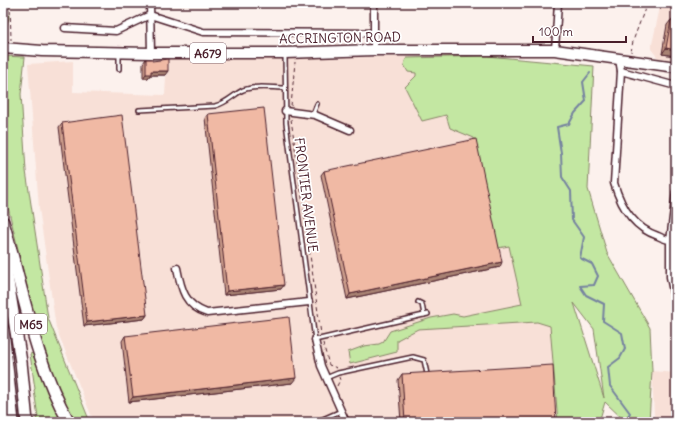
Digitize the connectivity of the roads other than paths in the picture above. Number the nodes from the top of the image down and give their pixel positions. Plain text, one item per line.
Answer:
1 (150, 3) edge
2 (374, 3) edge
3 (558, 3) edge
4 (150, 15) junction
5 (65, 28) dead end
6 (374, 34) junction
7 (7, 49) edge
8 (374, 50) junction
9 (555, 50) junction
10 (119, 52) junction
11 (151, 52) junction
12 (285, 53) junction
13 (619, 59) junction
14 (676, 67) edge
15 (119, 69) dead end
16 (621, 71) junction
17 (676, 86) edge
18 (285, 88) junction
19 (317, 104) dead end
20 (139, 110) dead end
21 (288, 110) junction
22 (313, 114) junction
23 (350, 130) dead end
24 (676, 192) edge
25 (3, 222) edge
26 (673, 240) edge
27 (3, 251) edge
28 (177, 268) dead end
29 (676, 301) edge
30 (309, 302) junction
31 (418, 302) dead end
32 (3, 330) edge
33 (315, 340) junction
34 (427, 374) edge
35 (326, 378) junction
36 (341, 411) junction
37 (13, 422) edge
38 (27, 422) edge
39 (69, 422) edge
40 (316, 422) edge
41 (346, 422) edge

1 - 4 street
2 - 6 street
3 - 9 street
4 - 5 street
4 - 6 street
4 - 11 street
6 - 8 street
7 - 10 main road, ACCRINGTON ROAD / A679
8 - 9 main road, ACCRINGTON ROAD / A679
8 - 12 main road, ACCRINGTON ROAD / A679
9 - 13 main road, ACCRINGTON ROAD / A679
10 - 11 main road, ACCRINGTON ROAD / A679
10 - 15 lane
11 - 12 main road, ACCRINGTON ROAD / A679
12 - 18 lane, FRONTIER AVENUE
13 - 14 main road, ACCRINGTON ROAD / A679
13 - 16 street
16 - 17 street
16 - 26 street
18 - 20 lane
18 - 21 lane, FRONTIER AVENUE
19 - 22 lane
21 - 22 street
21 - 30 lane, FRONTIER AVENUE
22 - 23 street
24 - 26 street
25 - 39 highway, M65
26 - 29 street
27 - 38 highway, M65
28 - 30 street
30 - 33 lane, FRONTIER AVENUE
31 - 33 lane
32 - 37 highway, M65
33 - 35 street
34 - 35 lane
35 - 36 street
36 - 40 lane
36 - 41 street

